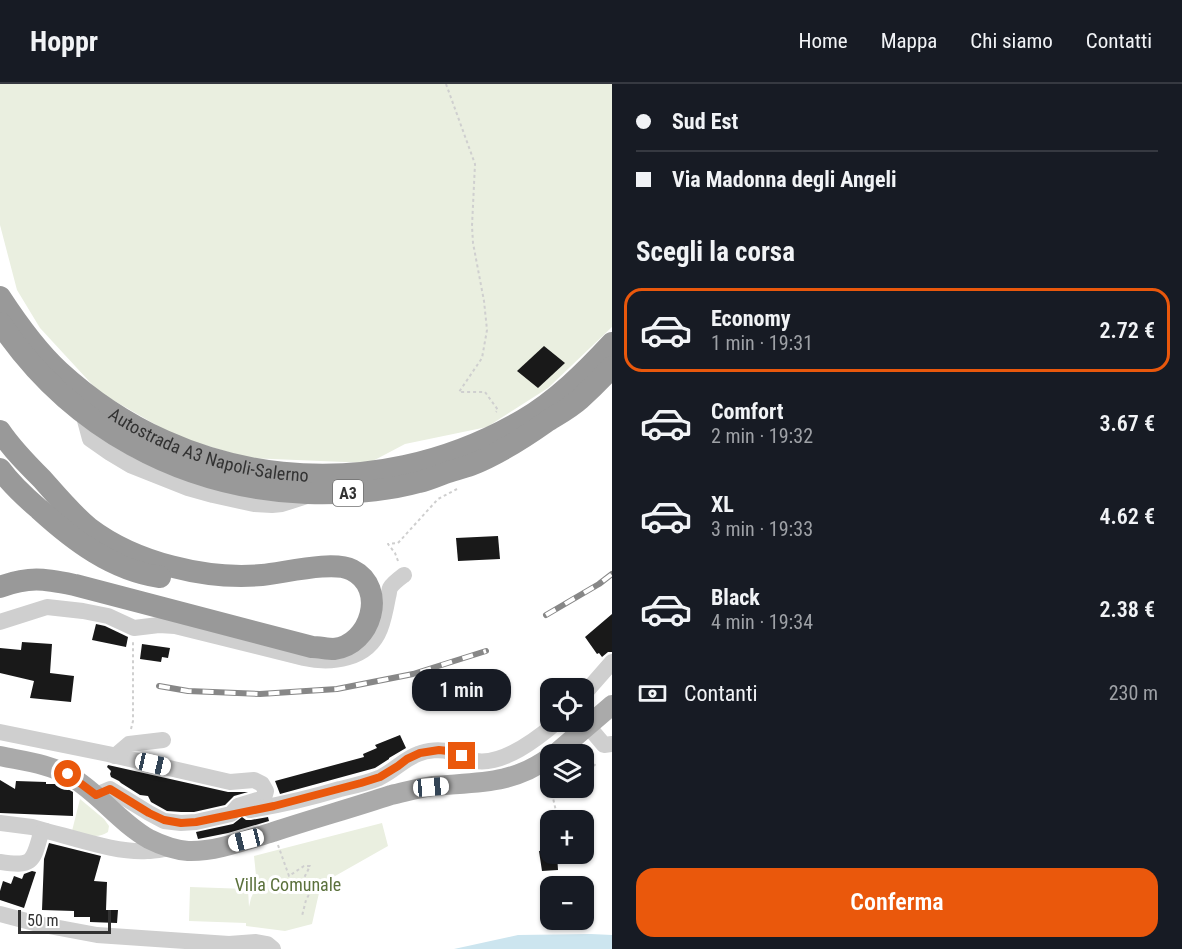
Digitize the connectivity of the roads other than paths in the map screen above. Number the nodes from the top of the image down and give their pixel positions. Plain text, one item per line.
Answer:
1 (0, 297) edge
2 (0, 323) edge
3 (612, 344) edge
4 (612, 367) edge
5 (78, 401) junction
6 (0, 431) edge
7 (0, 469) edge
8 (260, 575) junction
9 (404, 575) road end
10 (0, 587) edge
11 (0, 622) edge
12 (612, 662) edge
13 (594, 683) edge
14 (599, 717) edge
15 (0, 732) edge
16 (546, 732) edge
17 (163, 740) dead end
18 (567, 744) edge
19 (612, 744) edge
20 (0, 756) edge
21 (115, 756) junction
22 (540, 764) edge
23 (96, 795) junction
24 (231, 814) junction
25 (0, 823) edge
26 (129, 824) junction
27 (46, 831) junction
28 (105, 846) junction
29 (171, 848) junction
30 (0, 862) edge
31 (0, 914) edge
32 (273, 949) edge

1 - 5 highway, Autostrada A3 Napoli-Salerno / A3
2 - 5 highway, Autostrada A3 Napoli-Salerno / A3
3 - 5 highway, Autostrada A3 Napoli-Salerno / A3
4 - 5 highway, Autostrada A3 Napoli-Salerno / A3
6 - 8 highway
7 - 8 highway
8 - 10 highway
9 - 11 street
12 - 13 street
14 - 18 main road
14 - 19 street
15 - 21 street
16 - 24 street
17 - 21 street
20 - 23 main road
21 - 24 street
22 - 29 main road
23 - 24 street
23 - 26 main road
25 - 27 street
26 - 28 street
26 - 29 main road
27 - 28 street
27 - 30 street
28 - 29 street
31 - 32 street

